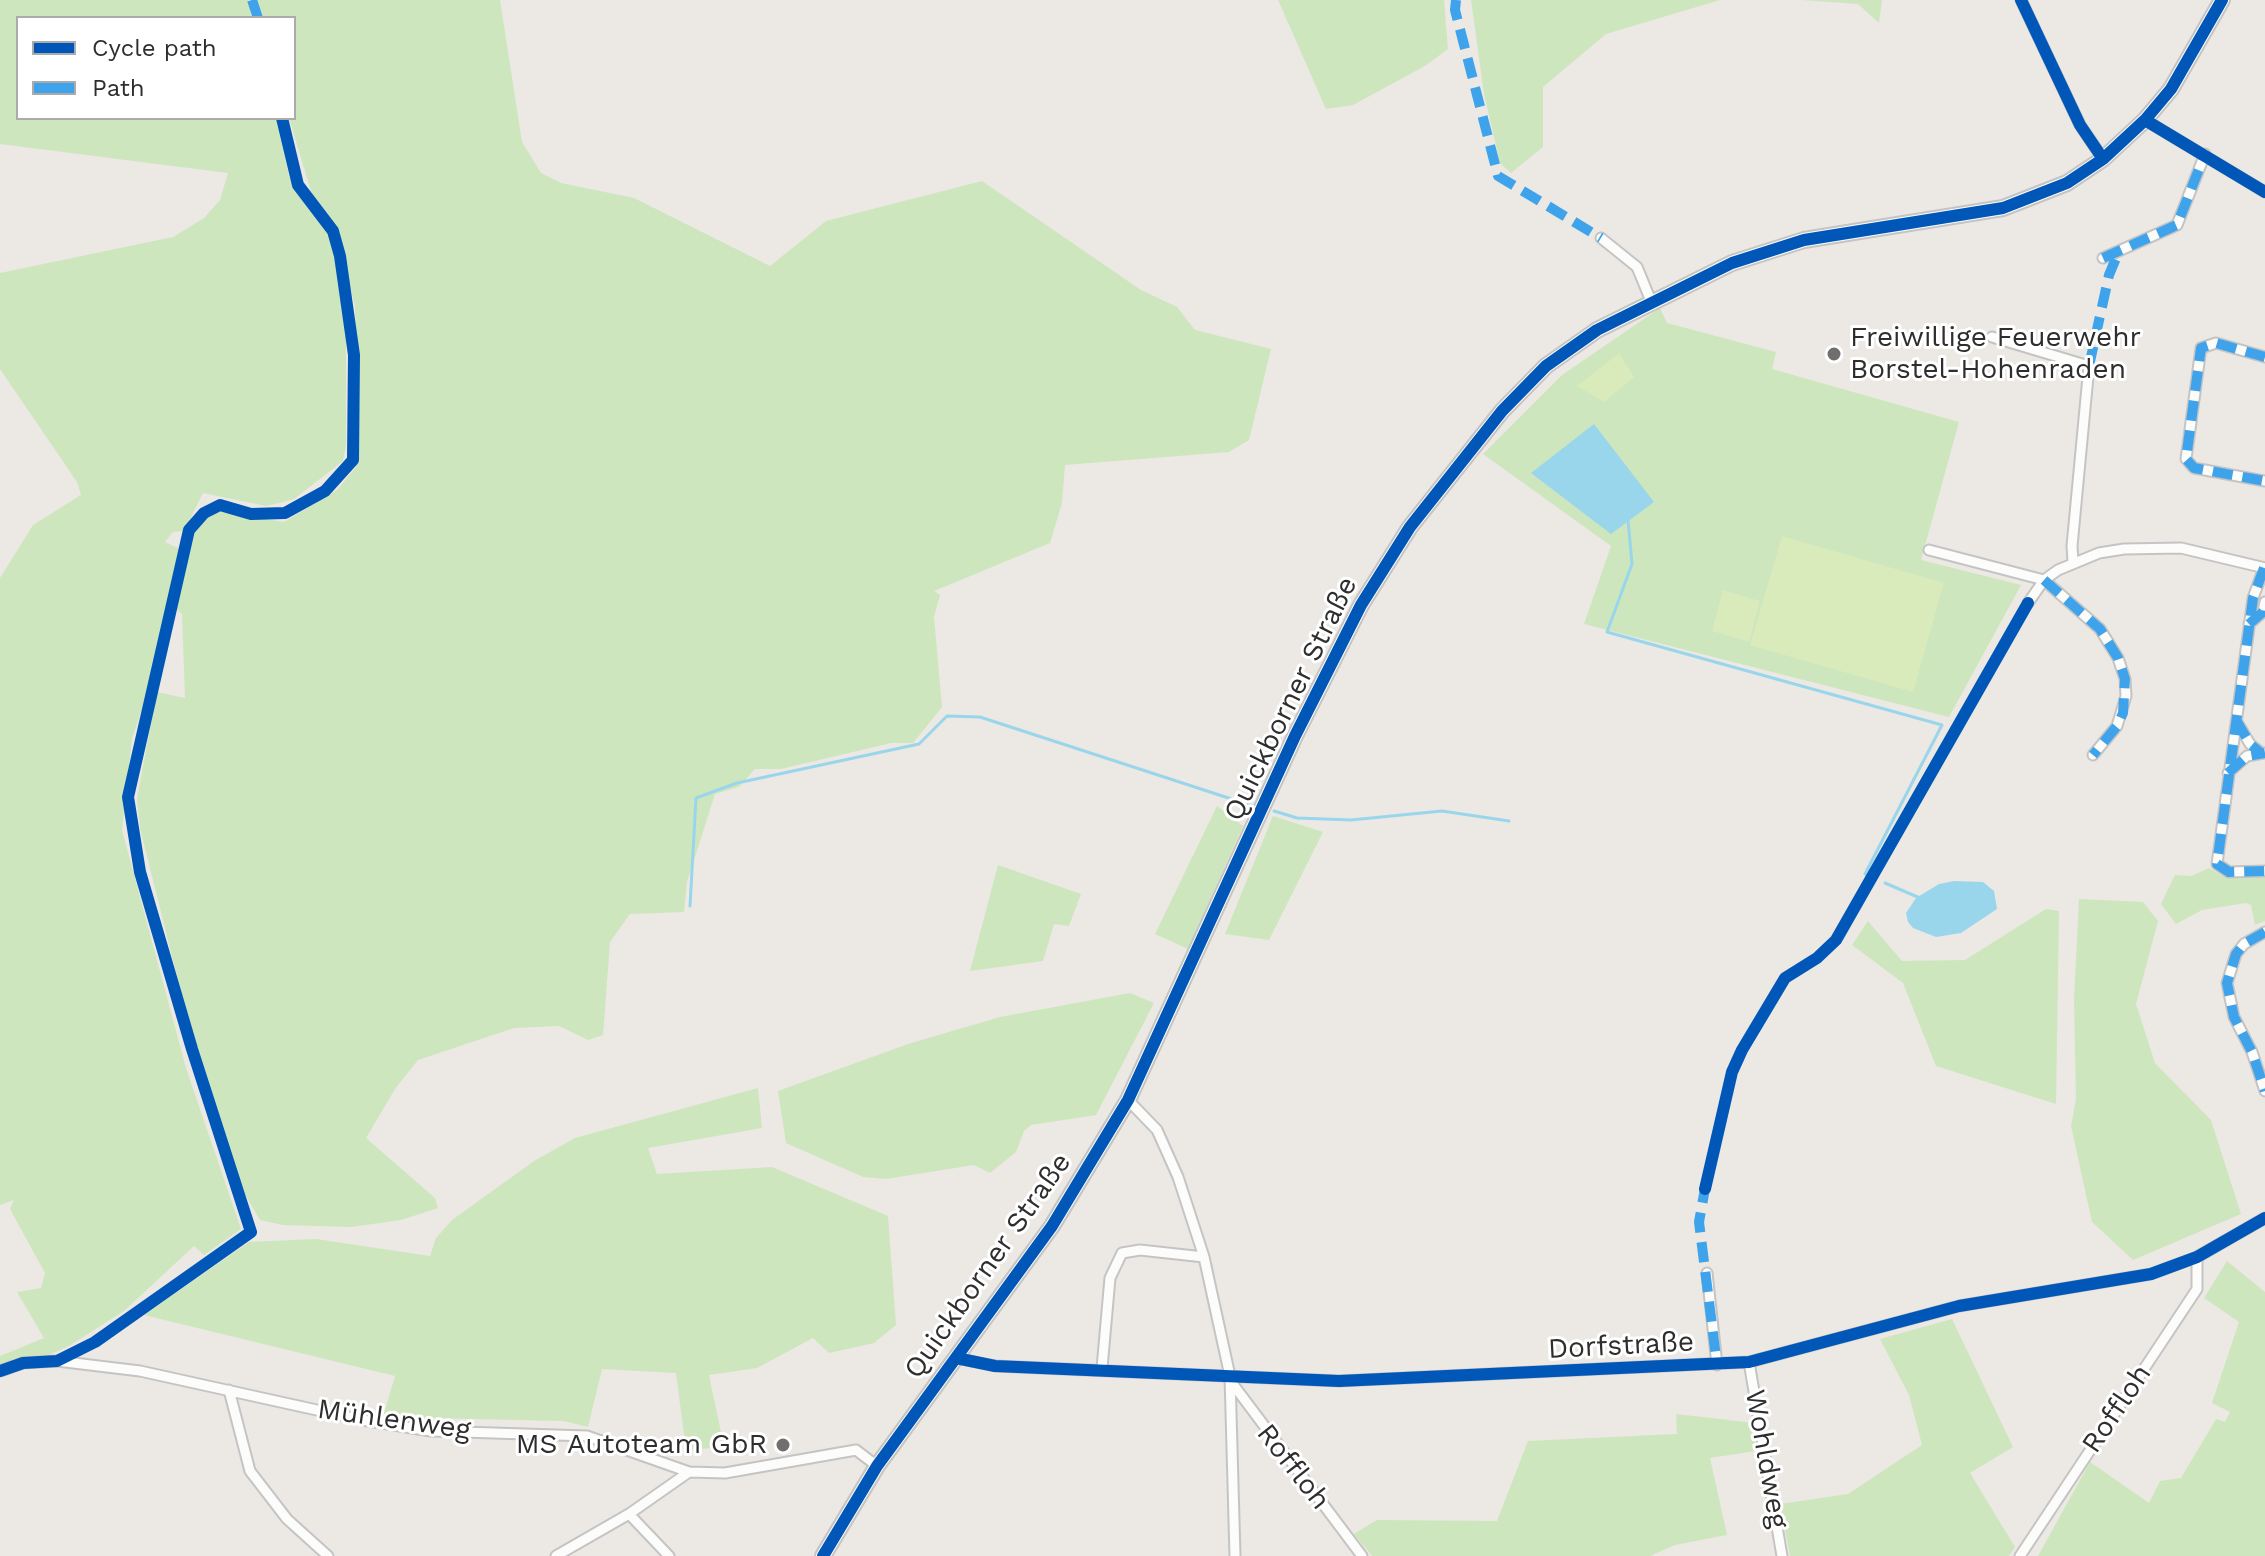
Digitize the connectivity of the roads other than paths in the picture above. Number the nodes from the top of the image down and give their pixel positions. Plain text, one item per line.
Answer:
1 (2021, 0) edge
2 (2222, 0) edge
3 (2145, 120) junction
4 (2205, 154) junction
5 (2103, 159) junction
6 (2265, 192) edge
7 (1601, 238) dead end
8 (2103, 258) dead end
9 (1651, 301) junction
10 (1992, 337) dead end
11 (2265, 357) edge
12 (2265, 481) edge
13 (1929, 550) dead end
14 (2073, 561) junction
15 (2264, 568) edge
16 (2044, 580) junction
17 (2261, 584) junction
18 (2265, 601) edge
19 (2028, 603) dead end
20 (2249, 624) junction
21 (2236, 720) junction
22 (2263, 753) edge
23 (2093, 755) dead end
24 (2228, 773) junction
25 (2265, 871) edge
26 (2265, 932) edge
27 (2265, 1091) edge
28 (1128, 1100) junction
29 (2265, 1218) edge
30 (1204, 1257) junction
31 (2197, 1257) junction
32 (1707, 1273) dead end
33 (956, 1358) junction
34 (1749, 1362) junction
35 (1717, 1365) junction
36 (1102, 1368) junction
37 (0, 1371) edge
38 (1230, 1376) junction
39 (229, 1390) junction
40 (877, 1466) junction
41 (689, 1472) junction
42 (629, 1514) junction
43 (328, 1556) edge
44 (556, 1556) edge
45 (669, 1556) edge
46 (823, 1556) edge
47 (1235, 1556) edge
48 (1362, 1556) edge
49 (1782, 1556) edge
50 (2020, 1556) edge

1 - 5 street
2 - 3 main road, Quickborner Straße
3 - 4 street
3 - 5 main road, Quickborner Straße
4 - 6 street
4 - 8 street
5 - 9 main road, Quickborner Straße
7 - 9 street
9 - 28 main road, Quickborner Straße
10 - 14 street
11 - 12 street
13 - 16 street
14 - 15 street
14 - 16 street
15 - 17 street
16 - 19 street
16 - 23 street
17 - 18 street
17 - 20 street
18 - 20 street
20 - 21 street
21 - 22 street
21 - 24 street
22 - 24 street
24 - 25 street
26 - 27 street
28 - 30 street
28 - 33 main road, Quickborner Straße
29 - 31 street, Dorfstraße
30 - 36 street
30 - 38 street
31 - 34 street, Dorfstraße
31 - 50 street, Roffloh
32 - 35 street
33 - 36 street, Dorfstraße
33 - 40 main road, Quickborner Straße
34 - 35 street, Dorfstraße
34 - 49 street, Wohldweg
35 - 38 street, Dorfstraße
36 - 38 street, Dorfstraße
37 - 39 street, Mühlenweg
38 - 47 street
38 - 48 street, Roffloh
39 - 41 street, Mühlenweg
39 - 43 street
40 - 41 street, Mühlenweg
40 - 46 main road, Quickborner Straße
41 - 42 street
42 - 44 street
42 - 45 street

